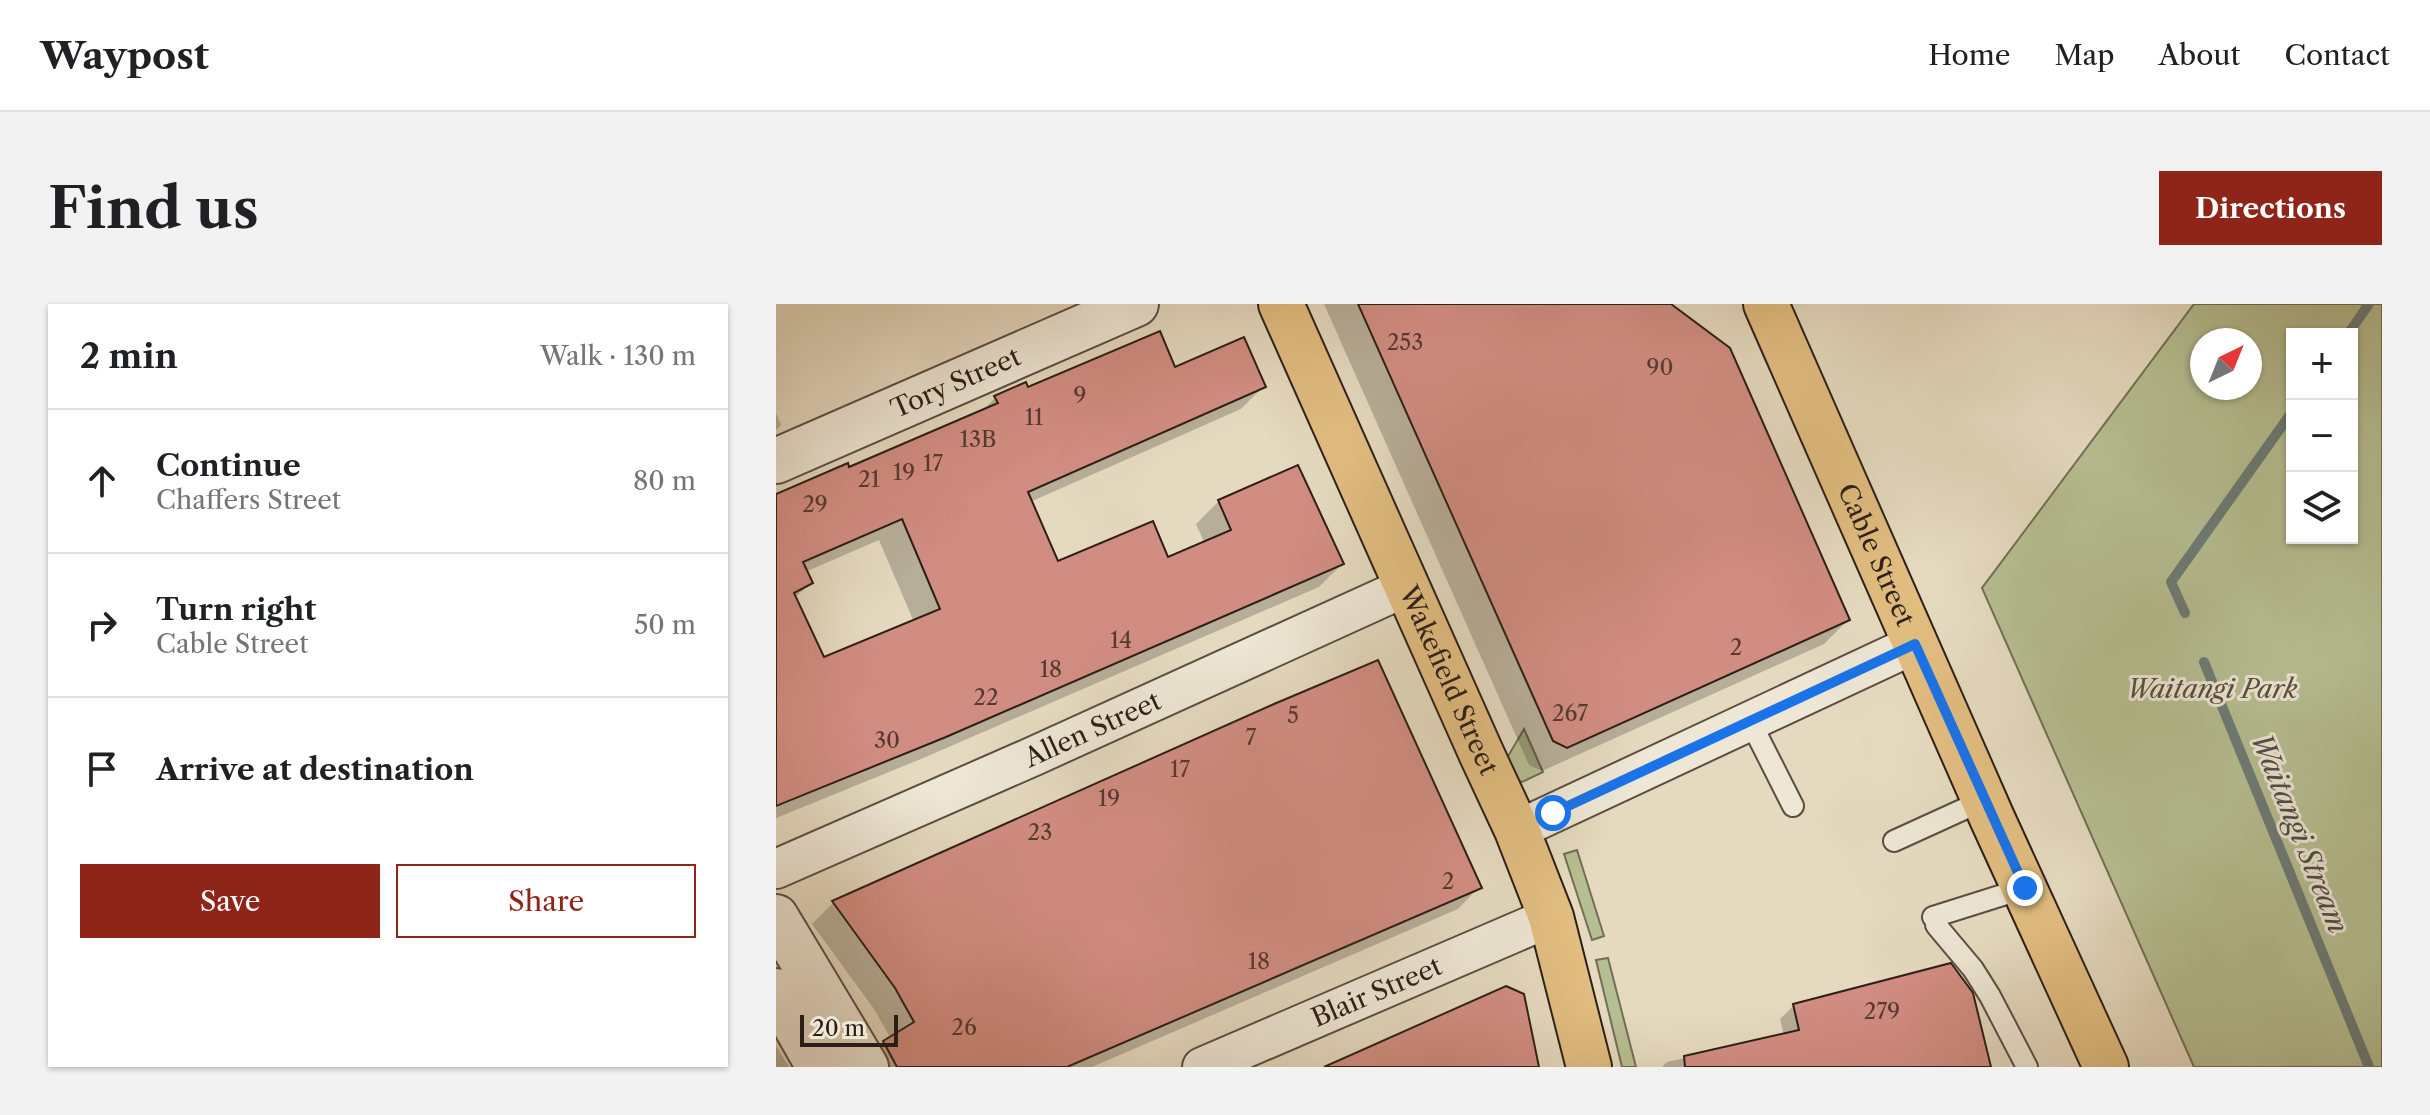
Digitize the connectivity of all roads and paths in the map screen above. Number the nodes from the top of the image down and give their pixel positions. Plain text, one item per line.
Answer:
1 (1136, 304) edge
2 (1281, 304) edge
3 (1766, 304) edge
4 (776, 461) edge
5 (1406, 587) junction
6 (1915, 644) junction
7 (1750, 721) junction
8 (1984, 800) junction
9 (1793, 806) dead end
10 (1517, 830) junction
11 (1894, 841) dead end
12 (776, 869) edge
13 (2025, 888) junction
14 (776, 917) edge
15 (1551, 917) junction
16 (776, 991) edge
17 (819, 1067) edge
18 (866, 1067) edge
19 (1202, 1067) edge
20 (1589, 1067) edge
21 (2027, 1067) edge
22 (2106, 1067) edge

1 - 4 street, Tory Street
2 - 5 main road, Wakefield Street
3 - 6 main road, Cable Street
5 - 10 main road, Wakefield Street
5 - 12 street, Allen Street
6 - 7 street
6 - 8 main road, Cable Street
7 - 9 lane
7 - 10 street
8 - 11 lane
8 - 13 main road, Cable Street
10 - 15 main road, Wakefield Street
13 - 21 lane
13 - 22 main road, Cable Street
14 - 18 street
15 - 19 street, Blair Street
15 - 20 main road, Wakefield Street
16 - 17 street

